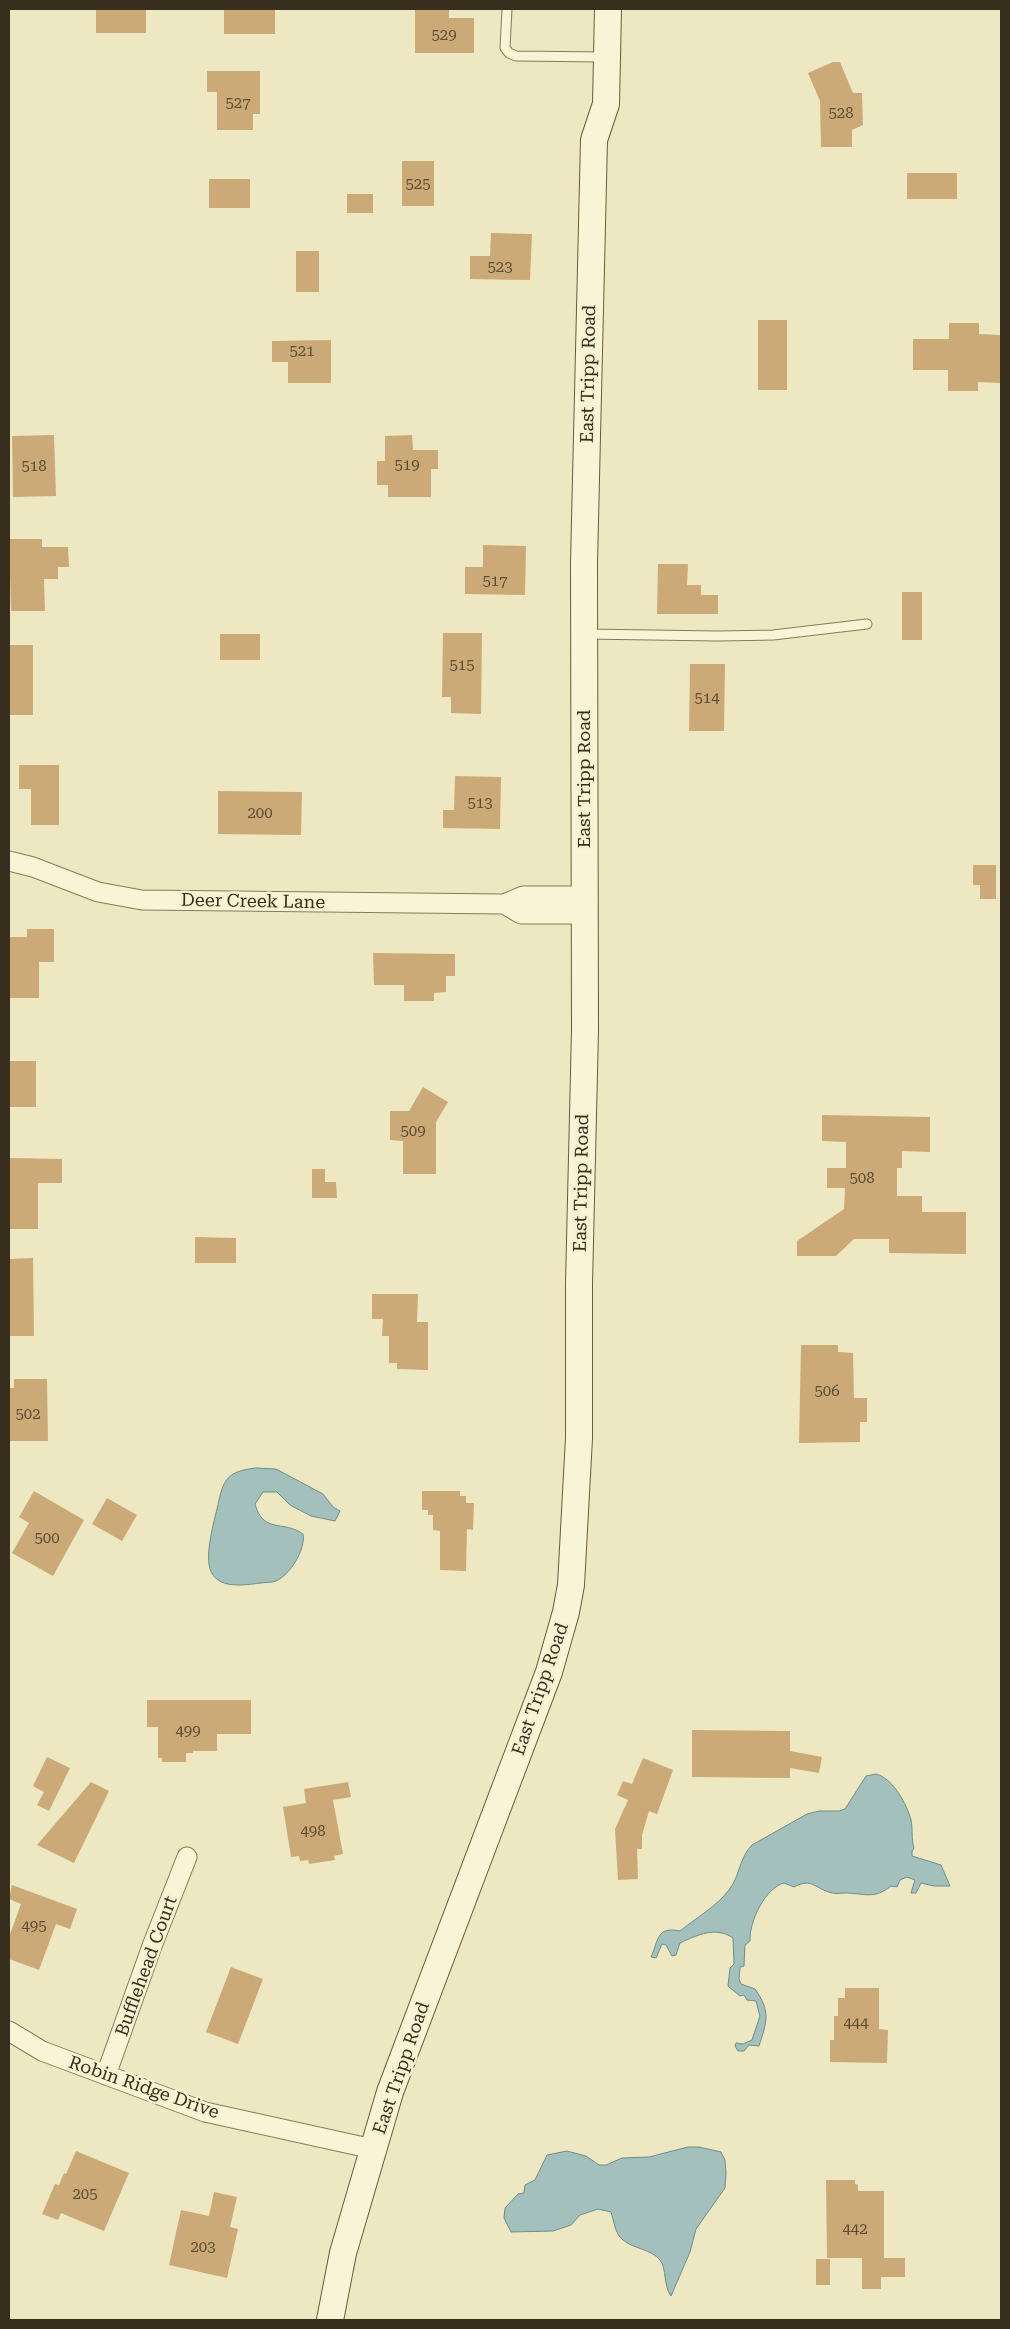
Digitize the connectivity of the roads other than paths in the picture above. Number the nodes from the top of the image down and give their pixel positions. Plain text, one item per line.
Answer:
1 (507, 9) edge
2 (608, 9) edge
3 (607, 57) junction
4 (867, 624) dead end
5 (584, 634) junction
6 (9, 861) edge
7 (585, 905) junction
8 (187, 1857) dead end
9 (9, 2031) edge
10 (106, 2075) junction
11 (373, 2149) junction
12 (330, 2320) edge

1 - 3 lane
2 - 3 street, East Tripp Road
3 - 5 street, East Tripp Road
4 - 5 lane
5 - 7 street, East Tripp Road
6 - 7 street, Deer Creek Lane
7 - 11 street, East Tripp Road
8 - 10 street, Bufflehead Court
9 - 10 street, Robin Ridge Drive
10 - 11 street, Robin Ridge Drive
11 - 12 street, East Tripp Road

